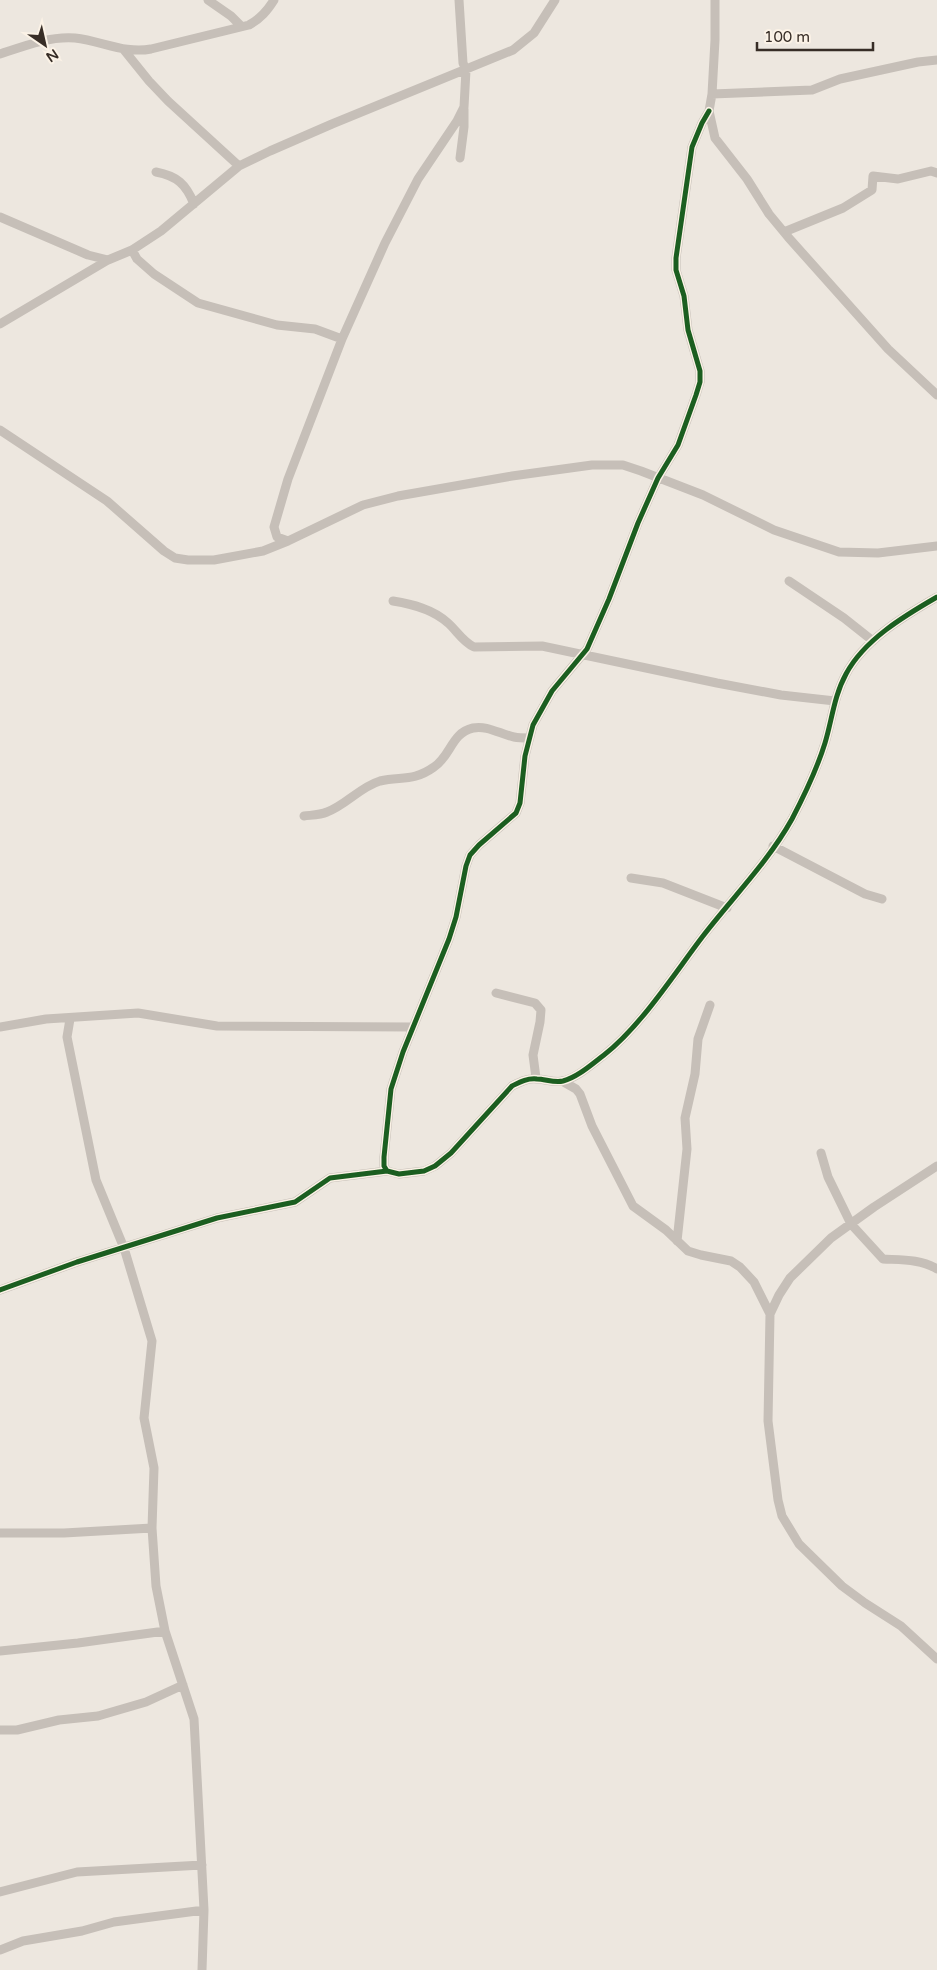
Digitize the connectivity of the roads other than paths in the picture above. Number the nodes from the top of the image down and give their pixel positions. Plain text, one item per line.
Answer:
1 (208, 0) edge
2 (274, 0) edge
3 (459, 0) edge
4 (555, 0) edge
5 (715, 0) edge
6 (241, 26) junction
7 (124, 50) junction
8 (0, 54) edge
9 (937, 60) edge
10 (466, 70) junction
11 (712, 94) junction
12 (464, 107) junction
13 (709, 111) junction
14 (460, 158) dead end
15 (239, 166) junction
16 (156, 172) dead end
17 (937, 173) edge
18 (194, 204) junction
19 (0, 217) edge
20 (784, 232) junction
21 (132, 250) junction
22 (108, 260) junction
23 (0, 324) edge
24 (342, 339) junction
25 (937, 395) edge
26 (0, 430) edge
27 (658, 478) junction
28 (288, 541) junction
29 (937, 546) edge
30 (789, 581) dead end
31 (937, 597) edge
32 (393, 601) dead end
33 (873, 641) junction
34 (583, 655) junction
35 (834, 701) junction
36 (529, 738) junction
37 (304, 816) dead end
38 (774, 846) junction
39 (631, 878) dead end
40 (882, 899) dead end
41 (727, 908) junction
42 (496, 993) dead end
43 (710, 1004) dead end
44 (70, 1019) junction
45 (0, 1027) edge
46 (413, 1027) junction
47 (536, 1078) junction
48 (562, 1081) junction
49 (821, 1153) dead end
50 (937, 1166) edge
51 (387, 1171) junction
52 (850, 1224) junction
53 (677, 1241) junction
54 (124, 1248) junction
55 (937, 1269) edge
56 (0, 1290) edge
57 (770, 1314) junction
58 (152, 1528) junction
59 (0, 1533) edge
60 (166, 1631) junction
61 (0, 1651) edge
62 (937, 1659) edge
63 (183, 1685) junction
64 (0, 1730) edge
65 (202, 1865) junction
66 (0, 1892) edge
67 (204, 1910) junction
68 (0, 1950) edge
69 (202, 1970) edge

1 - 6 street
2 - 6 street
3 - 10 street
4 - 10 street
5 - 11 street
6 - 7 street
7 - 8 street
7 - 15 street
9 - 11 street
10 - 12 street
10 - 15 street
11 - 13 street
12 - 14 street
12 - 24 street
13 - 20 street
13 - 27 street
15 - 18 street
16 - 18 street
17 - 20 street
18 - 21 street
19 - 22 street
20 - 25 street
21 - 22 street
21 - 24 street
22 - 23 street
24 - 28 street
26 - 28 street
27 - 28 street
27 - 29 street
27 - 34 street
30 - 33 street
31 - 33 street
32 - 34 street
33 - 35 street
34 - 35 street
34 - 36 street
35 - 38 street
36 - 37 street
36 - 46 street
38 - 40 street
38 - 41 street
39 - 41 street
41 - 48 street
42 - 47 street
43 - 53 street
44 - 45 street
44 - 46 street
44 - 54 street
46 - 51 street
47 - 48 street
47 - 51 street
48 - 53 street
49 - 52 street
50 - 52 street
51 - 54 street
52 - 55 street
52 - 57 street
53 - 57 street
54 - 56 street
54 - 58 street
57 - 62 street
58 - 59 street
58 - 60 street
60 - 61 street
60 - 63 street
63 - 64 street
63 - 65 street
65 - 66 street
65 - 67 street
67 - 68 street
67 - 69 street

